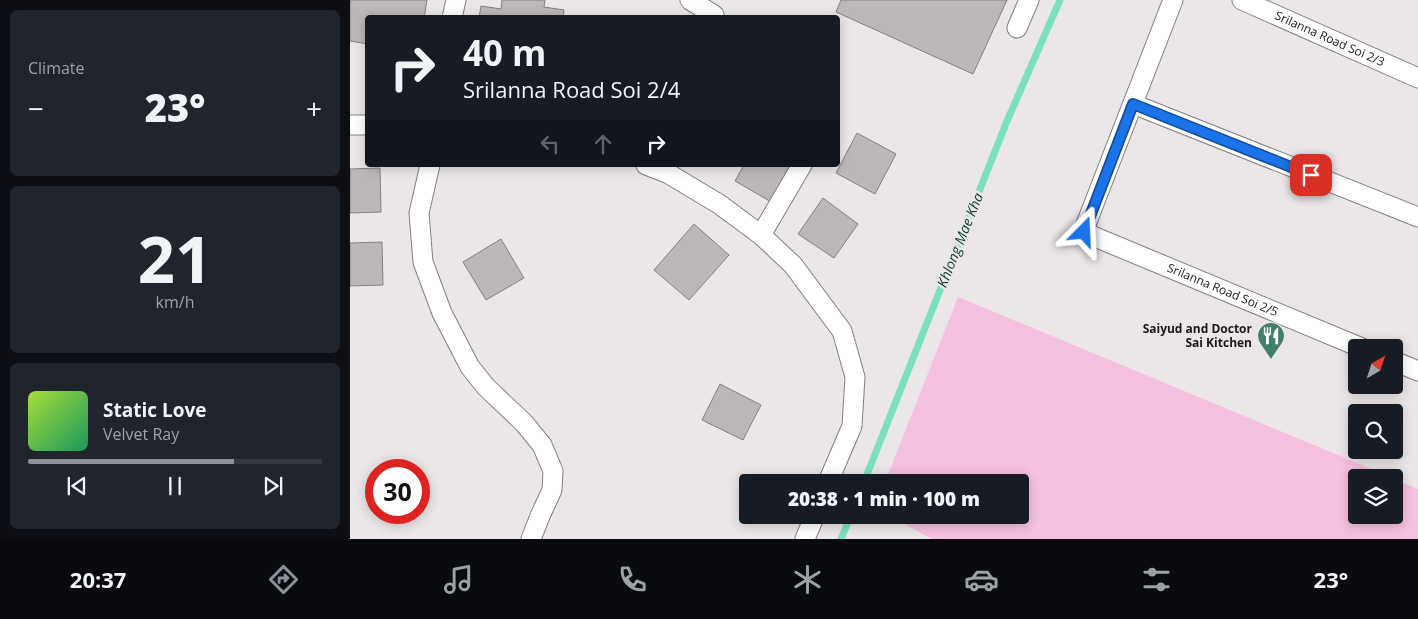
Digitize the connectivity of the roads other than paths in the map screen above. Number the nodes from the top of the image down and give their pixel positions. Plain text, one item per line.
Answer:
1 (456, 0) edge
2 (690, 0) edge
3 (1029, 0) edge
4 (1173, 0) edge
5 (1242, 0) edge
6 (453, 15) edge
7 (714, 15) dead end
8 (1017, 28) dead end
9 (1418, 78) edge
10 (1133, 104) junction
11 (350, 125) edge
12 (365, 125) edge
13 (430, 167) edge
14 (651, 167) edge
15 (801, 167) edge
16 (1418, 217) edge
17 (761, 235) junction
18 (1348, 342) edge
19 (1403, 365) edge
20 (1418, 371) edge
21 (831, 474) edge
22 (811, 524) edge
23 (531, 539) edge
24 (805, 539) edge

1 - 6 street
2 - 7 street
3 - 8 street
4 - 10 street
5 - 9 street, Srilanna Road Soi 2/3
10 - 16 street
10 - 18 street, Srilanna Road Soi 2/5
11 - 12 street
13 - 23 street
14 - 17 street
15 - 17 street
17 - 21 street
19 - 20 street
22 - 24 street

